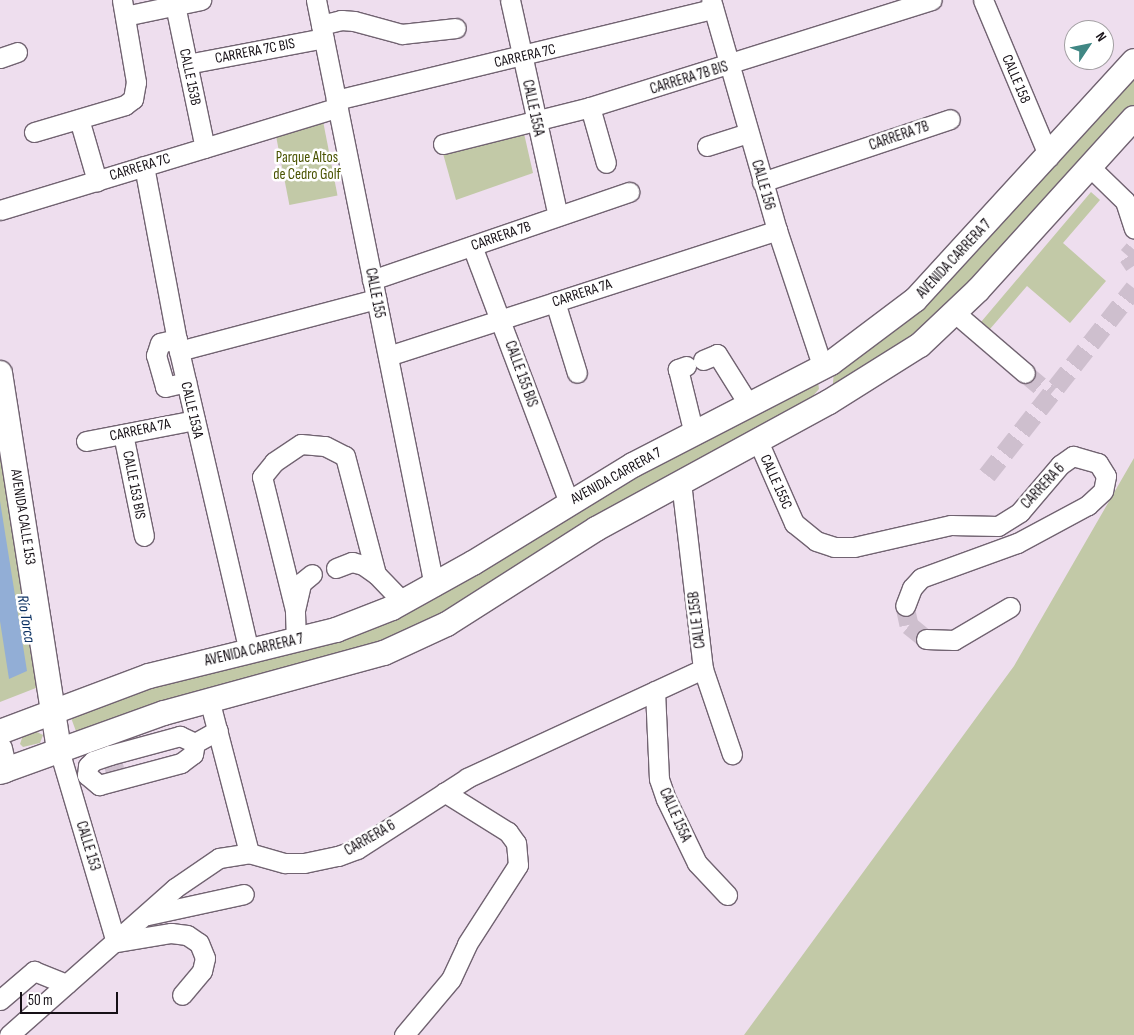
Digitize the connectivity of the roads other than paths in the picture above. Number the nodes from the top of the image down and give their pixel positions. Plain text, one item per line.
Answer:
1 (201, 0) edge
2 (316, 0) edge
3 (512, 0) edge
4 (932, 0) edge
5 (983, 0) edge
6 (712, 5) edge
7 (175, 6) junction
8 (124, 8) edge
9 (456, 28) dead end
10 (322, 31) junction
11 (523, 57) junction
12 (1134, 61) edge
13 (187, 64) junction
14 (729, 66) junction
15 (337, 103) junction
16 (590, 107) junction
17 (79, 118) junction
18 (1134, 118) edge
19 (950, 119) dead end
20 (535, 121) junction
21 (34, 132) dead end
22 (748, 133) junction
23 (443, 144) dead end
24 (707, 146) dead end
25 (205, 148) junction
26 (1049, 157) junction
27 (606, 163) dead end
28 (144, 166) junction
29 (1090, 167) junction
30 (97, 181) junction
31 (762, 182) junction
32 (629, 192) dead end
33 (0, 210) edge
34 (558, 216) junction
35 (1134, 229) edge
36 (777, 230) junction
37 (472, 246) junction
38 (372, 280) junction
39 (376, 299) junction
40 (554, 302) junction
41 (955, 313) junction
42 (500, 320) junction
43 (178, 345) junction
44 (388, 356) junction
45 (822, 368) junction
46 (0, 373) edge
47 (577, 373) dead end
48 (1025, 373) tunnel mouth
49 (748, 405) junction
50 (194, 420) junction
51 (778, 429) junction
52 (124, 434) junction
53 (694, 434) junction
54 (86, 441) dead end
55 (758, 441) junction
56 (681, 482) junction
57 (569, 503) junction
58 (794, 523) joint
59 (144, 536) dead end
60 (336, 568) dead end
61 (312, 574) dead end
62 (376, 574) junction
63 (434, 586) junction
64 (404, 602) junction
65 (905, 606) dead end
66 (1010, 607) dead end
67 (295, 610) junction
68 (926, 639) tunnel mouth
69 (296, 641) junction
70 (249, 652) junction
71 (703, 669) junction
72 (656, 691) junction
73 (209, 699) junction
74 (53, 711) junction
75 (164, 713) junction
76 (218, 730) junction
77 (0, 732) edge
78 (59, 750) junction
79 (176, 750) junction
80 (732, 754) dead end
81 (112, 761) junction
82 (2, 763) edge
83 (87, 774) junction
84 (68, 780) junction
85 (444, 792) junction
86 (249, 853) junction
87 (244, 894) dead end
88 (727, 895) dead end
89 (147, 915) junction
90 (116, 942) junction
91 (67, 984) junction
92 (182, 995) dead end
93 (0, 1000) edge
94 (9, 1035) edge
95 (404, 1035) edge

1 - 7 street
2 - 10 street, CALLE 155
3 - 11 street, CALLE 155A
4 - 14 street, CARRERA 7B BIS
5 - 26 street, CALLE 158
6 - 11 street, CARRERA 7C
6 - 14 street, CALLE 156
7 - 8 street
7 - 13 street, CALLE 153B
8 - 17 street
9 - 10 street, CARRERA 7C BIS
10 - 13 street, CARRERA 7C BIS
10 - 15 street, CALLE 155
11 - 15 street, CARRERA 7C
11 - 20 street, CALLE 155A
12 - 26 main road, AVENIDA CARRERA 7
13 - 25 street, CALLE 153B
14 - 16 street, CARRERA 7B BIS
14 - 22 street, CALLE 156
15 - 25 street, CARRERA 7C
15 - 38 street, CALLE 155
16 - 20 street, CARRERA 7B BIS
16 - 27 street
17 - 21 street
17 - 30 street
18 - 29 main road
19 - 31 street, CARRERA 7B
20 - 23 street, CARRERA 7B BIS
20 - 34 street, CALLE 155A
22 - 24 street
22 - 31 street, CALLE 156
25 - 28 street, CARRERA 7C
26 - 45 main road, AVENIDA CARRERA 7
28 - 30 street, CARRERA 7C
28 - 43 street, CALLE 153A
29 - 35 street
29 - 41 main road
30 - 33 street, CARRERA 7C
31 - 36 street, CALLE 156
32 - 34 street, CARRERA 7B
34 - 37 street, CARRERA 7B
36 - 40 street, CARRERA 7A
36 - 45 street, CALLE 156
37 - 38 street, CARRERA 7B
37 - 42 street, CALLE 155 BIS
38 - 39 street, CALLE 155
39 - 43 street
39 - 44 street, CALLE 155
40 - 42 street, CARRERA 7A
40 - 47 street
41 - 48 street
41 - 51 main road
42 - 44 street, CARRERA 7A
42 - 57 street, CALLE 155 BIS
43 - 50 street, CALLE 153A
44 - 63 street, CALLE 155
45 - 49 main road, AVENIDA CARRERA 7
45 - 51 main road
46 - 74 main road, AVENIDA CALLE 153
49 - 53 main road, AVENIDA CARRERA 7
49 - 53 street
50 - 52 street, CARRERA 7A
50 - 70 street, CALLE 153A
51 - 55 main road
52 - 54 street, CARRERA 7A
52 - 59 street, CALLE 153 BIS
53 - 57 main road, AVENIDA CARRERA 7
55 - 56 main road
55 - 58 street, CALLE 155C
56 - 71 street, CALLE 155B
56 - 73 main road
57 - 63 main road, AVENIDA CARRERA 7
58 - 65 street, CARRERA 6
60 - 62 street
61 - 67 street
62 - 64 street
62 - 67 street
63 - 64 main road, AVENIDA CARRERA 7
64 - 69 main road, AVENIDA CARRERA 7
66 - 68 street
67 - 69 street
69 - 70 main road, AVENIDA CARRERA 7
70 - 74 main road, AVENIDA CARRERA 7
71 - 72 street, CARRERA 6
71 - 80 street, CALLE 155B
72 - 85 street, CARRERA 6
72 - 88 street, CALLE 155A
73 - 75 main road
73 - 76 street
74 - 77 main road, AVENIDA CARRERA 7
74 - 78 main road, AVENIDA CALLE 153
75 - 79 street
75 - 81 main road
76 - 79 street
76 - 86 street
78 - 81 main road
78 - 82 main road
78 - 84 street, CALLE 153
79 - 81 street
79 - 81 street
81 - 83 street
81 - 83 street
83 - 84 street
84 - 90 street, CALLE 153
85 - 86 street, CARRERA 6
85 - 95 street
86 - 89 street, CARRERA 6
87 - 89 street
89 - 90 street, CARRERA 6
90 - 91 street, CARRERA 6
90 - 92 street
91 - 93 street
91 - 94 street, CARRERA 6

